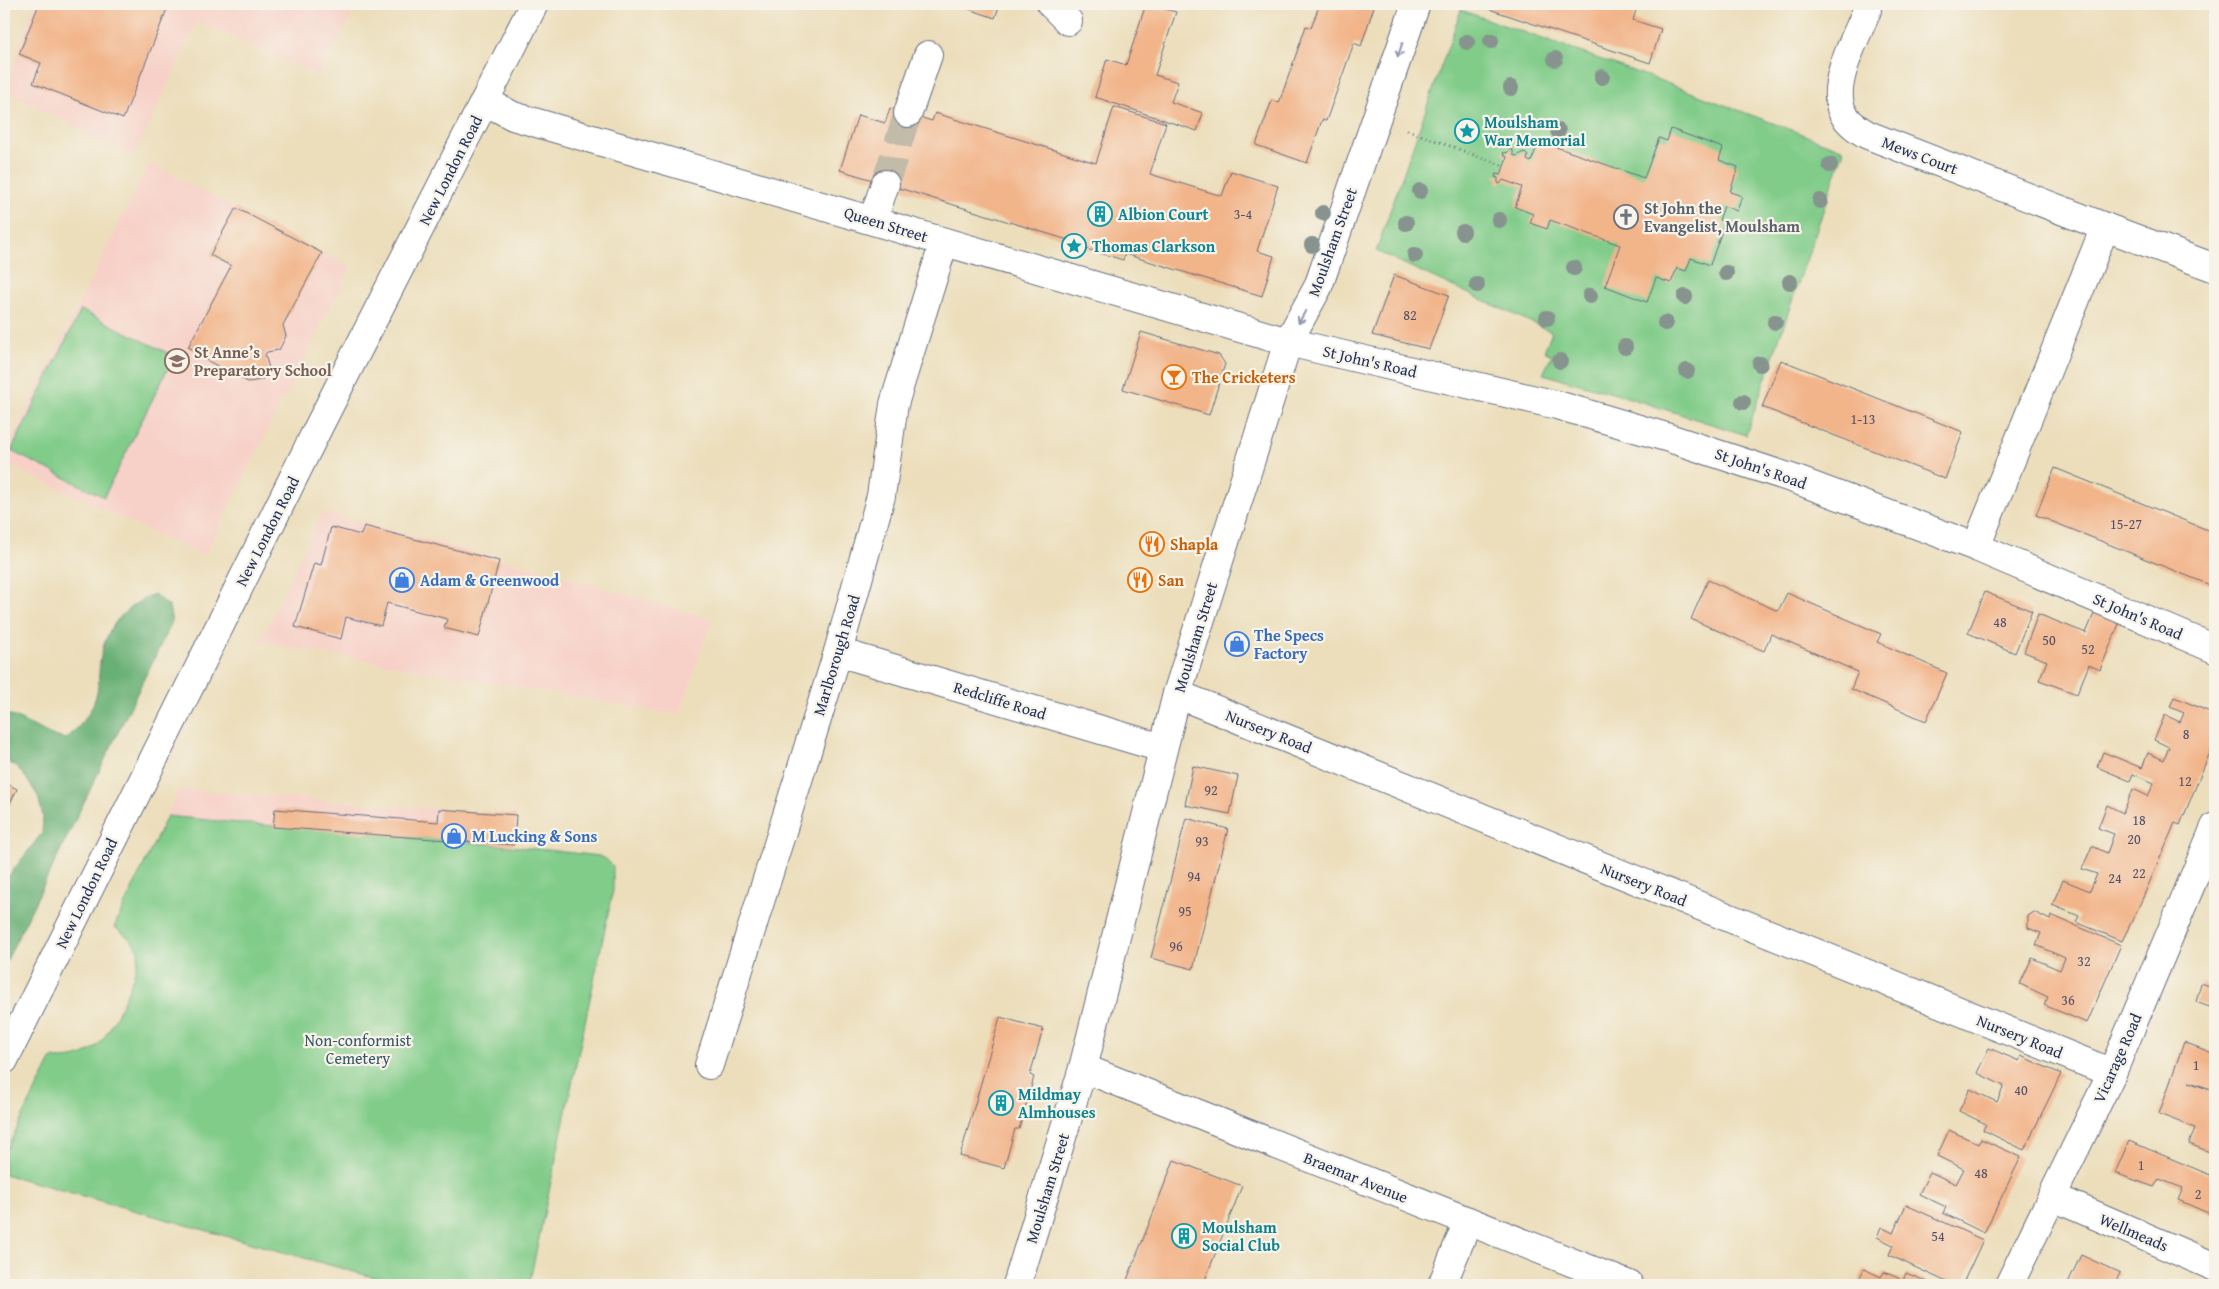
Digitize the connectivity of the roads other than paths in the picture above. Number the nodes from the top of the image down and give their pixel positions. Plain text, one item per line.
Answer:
1 (534, 4) edge
2 (1416, 4) edge
3 (1867, 10) dead end
4 (928, 55) dead end
5 (485, 101) junction
6 (908, 114) tunnel mouth
7 (885, 184) tunnel mouth
8 (873, 220) junction
9 (2105, 226) junction
10 (944, 242) junction
11 (2215, 268) edge
12 (1288, 342) junction
13 (1976, 547) junction
14 (2215, 649) edge
15 (838, 652) junction
16 (1177, 694) junction
17 (1162, 748) junction
18 (2215, 826) edge
19 (4, 1060) edge
20 (709, 1065) dead end
21 (1083, 1068) junction
22 (2112, 1073) junction
23 (2053, 1197) junction
24 (1468, 1221) junction
25 (2215, 1268) edge
26 (1017, 1285) edge
27 (1442, 1285) edge
28 (1629, 1285) edge
29 (2009, 1285) edge

1 - 5 street, New London Road
2 -> 12 street, Moulsham Street
3 - 9 street, Mews Court
4 - 6 street
5 - 8 street, Queen Street
5 - 19 street, New London Road
7 - 8 street
8 - 10 street, Queen Street
9 - 11 street, Mews Court
9 - 13 street
10 - 12 street, Queen Street
10 - 15 street, Marlborough Road
12 - 13 street, St John's Road
12 - 16 street, Moulsham Street
13 - 14 street, St John's Road
15 - 17 street, Redcliffe Road
15 - 20 street, Marlborough Road
16 - 17 street, Moulsham Street
16 - 22 street, Nursery Road
17 - 21 street, Moulsham Street
18 - 22 street, Vicarage Road
21 - 24 street, Braemar Avenue
21 - 26 street, Moulsham Street
22 - 23 street, Vicarage Road
23 - 25 street, Wellmeads
23 - 29 street, Vicarage Road
24 - 27 street
24 - 28 street, Braemar Avenue

